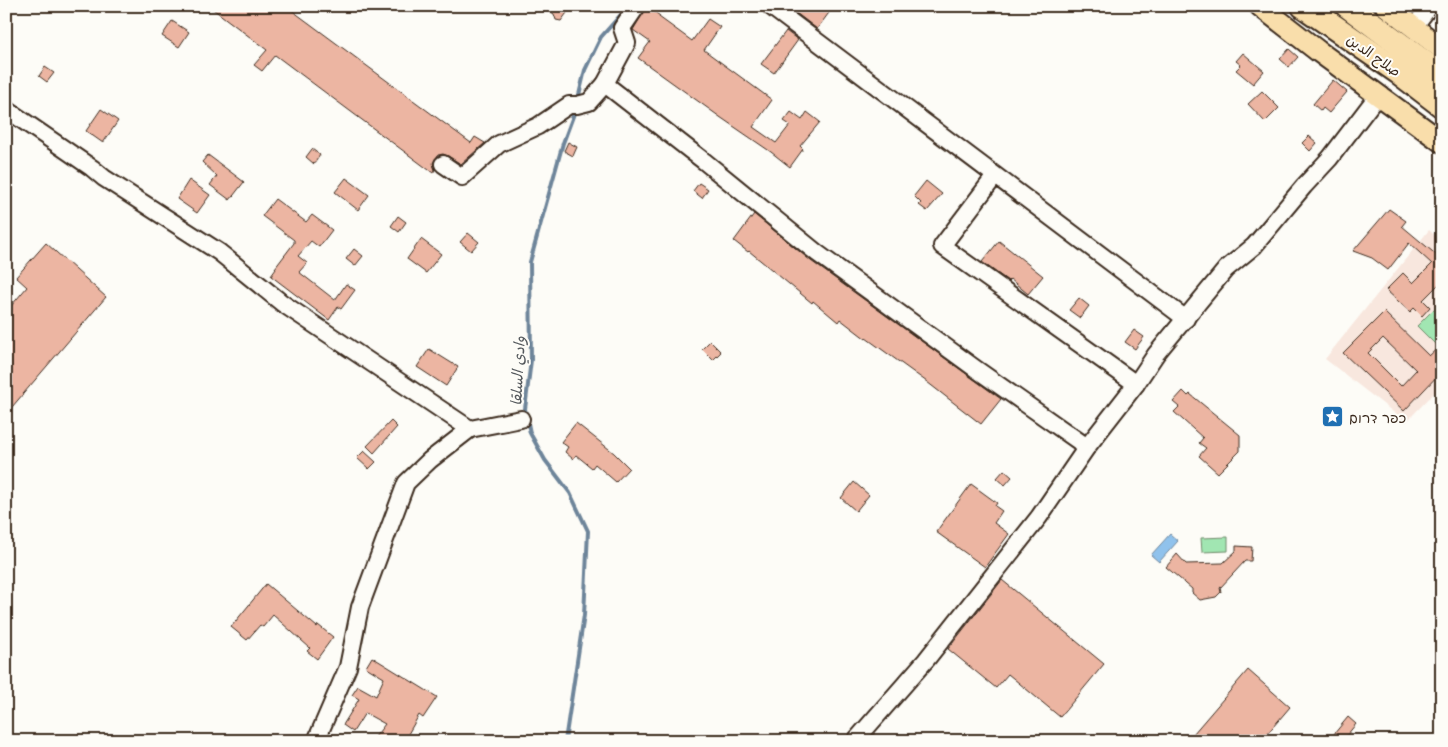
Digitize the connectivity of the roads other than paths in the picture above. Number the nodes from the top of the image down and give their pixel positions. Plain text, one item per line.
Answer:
1 (637, 6) edge
2 (770, 6) edge
3 (1260, 6) edge
4 (1304, 6) edge
5 (1348, 6) edge
6 (1386, 6) edge
7 (1430, 6) edge
8 (1414, 27) junction
9 (1442, 49) edge
10 (1442, 76) edge
11 (605, 84) junction
12 (1378, 95) junction
13 (1442, 105) edge
14 (6, 109) edge
15 (1442, 142) edge
16 (443, 164) dead end
17 (995, 176) junction
18 (1186, 319) junction
19 (1136, 384) junction
20 (521, 419) dead end
21 (470, 429) junction
22 (1088, 447) junction
23 (316, 741) edge
24 (855, 741) edge

1 - 11 street
2 - 17 street
3 - 12 main road
4 - 13 highway, صلاح الدين
5 - 10 highway, صلاح الدين
6 - 8 main road
7 - 8 street
8 - 9 main road
11 - 16 street
11 - 22 street
12 - 15 main road
12 - 18 street
14 - 21 street
17 - 18 street
17 - 19 street
18 - 19 street
19 - 22 street
20 - 21 street
21 - 23 street
22 - 24 street

